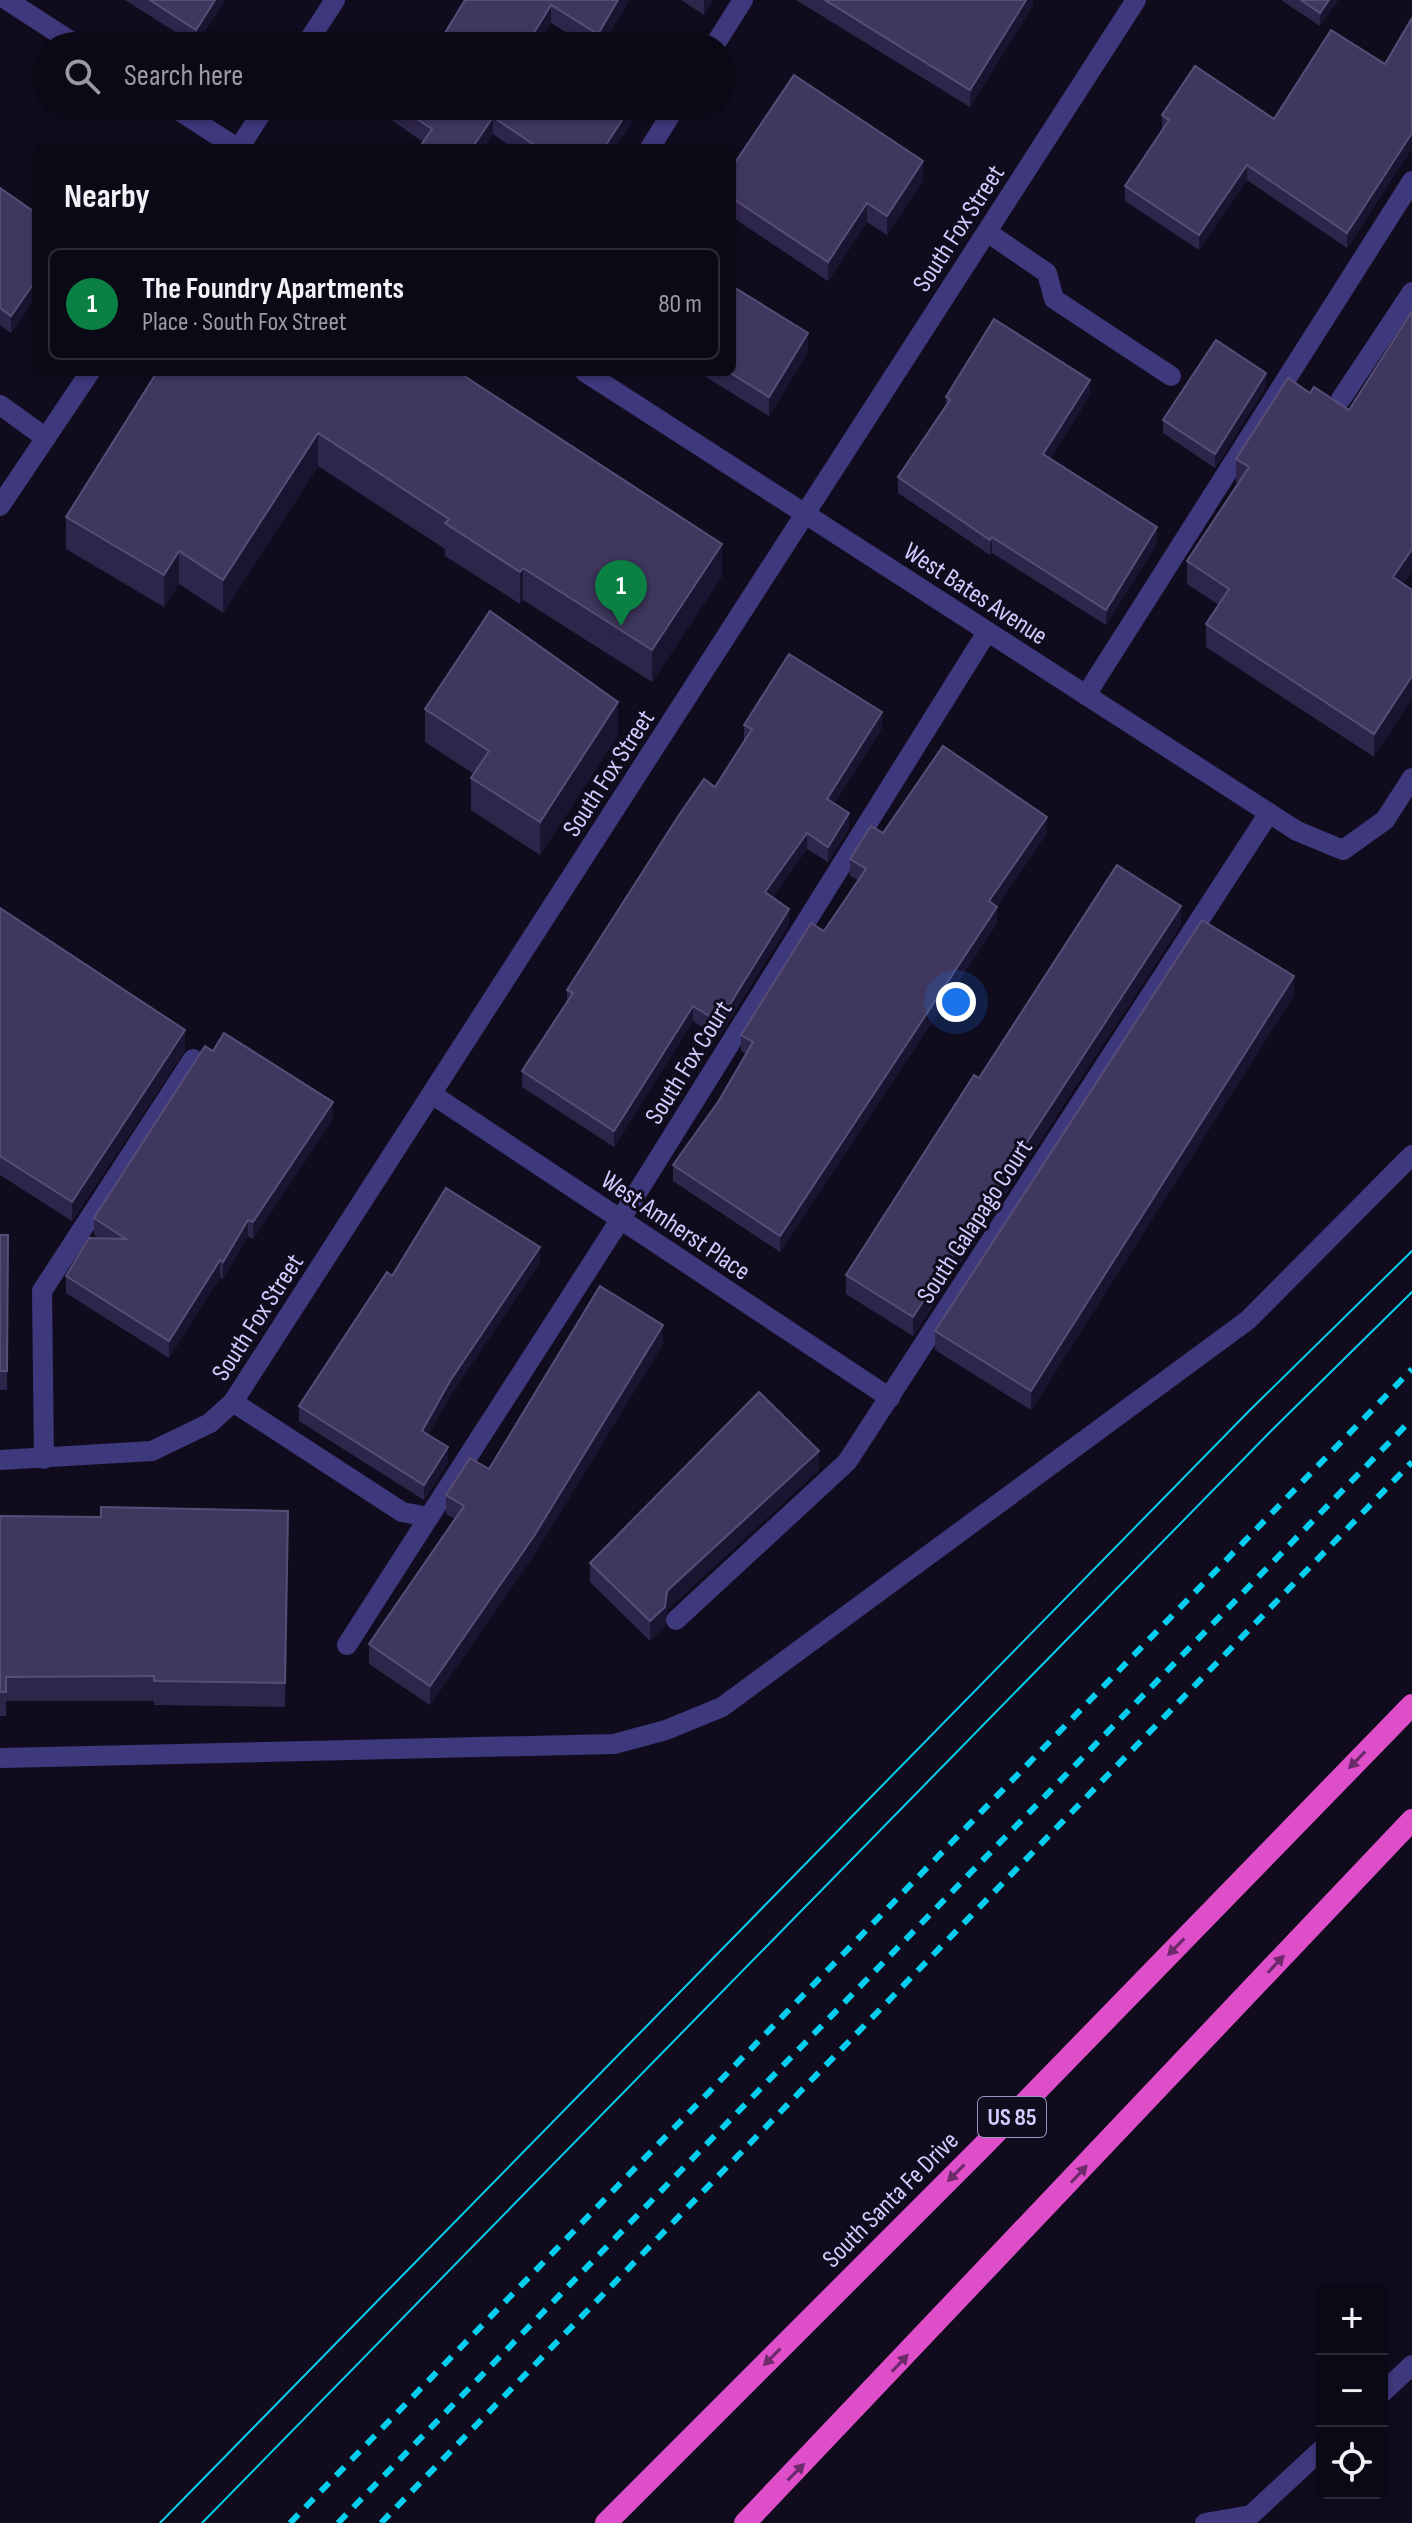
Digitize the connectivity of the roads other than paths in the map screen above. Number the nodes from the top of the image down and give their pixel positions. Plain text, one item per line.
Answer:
1 (7, 0) edge
2 (335, 0) edge
3 (743, 0) edge
4 (1136, 0) edge
5 (56, 32) edge
6 (314, 32) edge
7 (723, 32) edge
8 (194, 120) edge
9 (257, 120) edge
10 (667, 120) edge
11 (232, 144) edge
12 (241, 144) edge
13 (652, 144) edge
14 (1412, 181) edge
15 (987, 232) junction
16 (1412, 292) edge
17 (87, 376) edge
18 (591, 376) edge
19 (1171, 376) dead end
20 (1341, 399) dead end
21 (0, 405) edge
22 (46, 438) junction
23 (0, 506) edge
24 (805, 514) junction
25 (987, 632) junction
26 (1086, 695) junction
27 (1412, 778) edge
28 (1269, 813) junction
29 (193, 1059) edge
30 (433, 1095) junction
31 (1412, 1155) edge
32 (620, 1220) junction
33 (890, 1398) junction
34 (233, 1402) junction
35 (44, 1459) junction
36 (0, 1460) edge
37 (429, 1517) junction
38 (676, 1620) dead end
39 (347, 1645) dead end
40 (1412, 1705) edge
41 (0, 1758) edge
42 (1412, 1820) edge
43 (1412, 2365) edge
44 (1388, 2387) edge
45 (1316, 2455) edge
46 (606, 2523) edge
47 (745, 2523) edge
48 (1205, 2523) edge

1 - 5 street
2 - 6 street
3 - 7 street
4 - 15 street, South Fox Street
8 - 11 street
9 - 12 street
10 - 13 street
14 - 26 street
15 - 19 street
15 - 24 street, South Fox Street
16 - 20 street
17 - 22 street
18 - 24 street, West Bates Avenue
21 - 22 street
22 - 23 street
24 - 25 street, West Bates Avenue
24 - 30 street, South Fox Street
25 - 26 street, West Bates Avenue
25 - 32 street, South Fox Court
26 - 28 street, West Bates Avenue
27 - 28 street, West Bates Avenue
28 - 33 street, South Galapago Court
29 - 35 street
30 - 32 street, West Amherst Place
30 - 34 street, South Fox Street
31 - 41 street
32 - 33 street, West Amherst Place
32 - 37 street, South Fox Court
33 - 38 street, South Galapago Court
34 - 35 street, South Fox Street
34 - 37 street
35 - 36 street, South Fox Street
37 - 39 street, South Fox Court
40 -> 46 highway, South Santa Fe Drive / US 85
47 -> 42 highway
43 - 44 street
45 - 48 street

